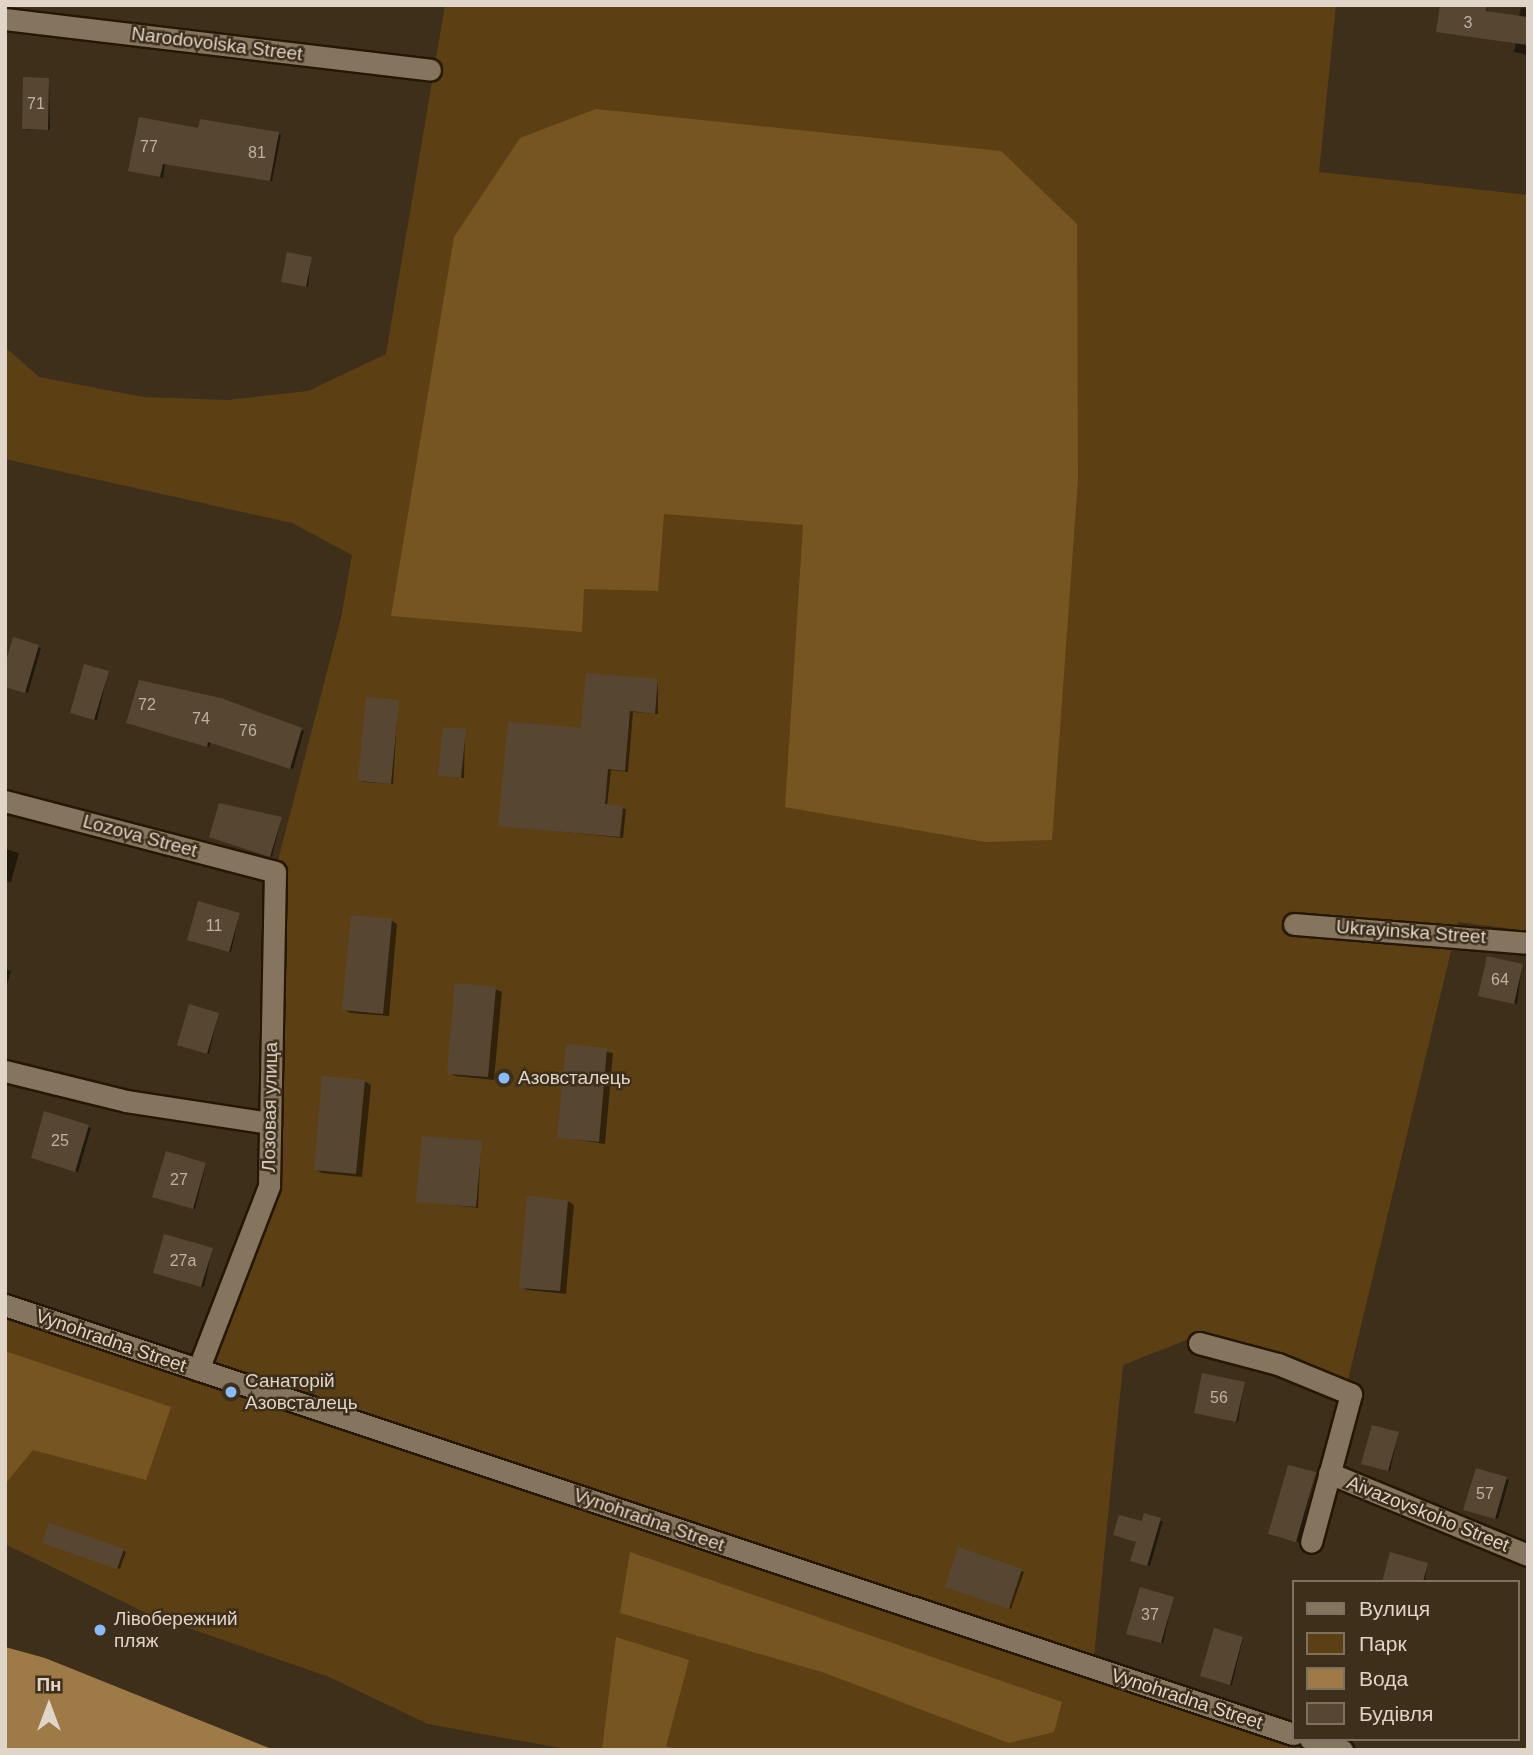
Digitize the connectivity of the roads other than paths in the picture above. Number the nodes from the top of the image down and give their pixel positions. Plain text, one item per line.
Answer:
1 (5, 19) edge
2 (430, 70) dead end
3 (5, 801) edge
4 (275, 872) joint
5 (1294, 924) dead end
6 (1528, 943) edge
7 (5, 1071) edge
8 (270, 1123) junction
9 (5, 1305) edge
10 (1199, 1343) dead end
11 (198, 1370) junction
12 (1329, 1473) junction
13 (1311, 1542) dead end
14 (1528, 1555) edge
15 (1292, 1734) edge
16 (1316, 1741) edge
17 (1342, 1750) edge

1 - 2 street, Narodovolska Street
3 - 4 street, Lozova Street
4 - 8 street, Лозовая улица
5 - 6 street, Ukrayinska Street
7 - 8 street
8 - 11 street, Лозовая улица
9 - 11 street, Vynohradna Street
10 - 12 street, Aivazovskoho Street
11 - 15 street, Vynohradna Street
12 - 13 street, Aivazovskoho Street
12 - 14 street, Aivazovskoho Street
16 - 17 street

